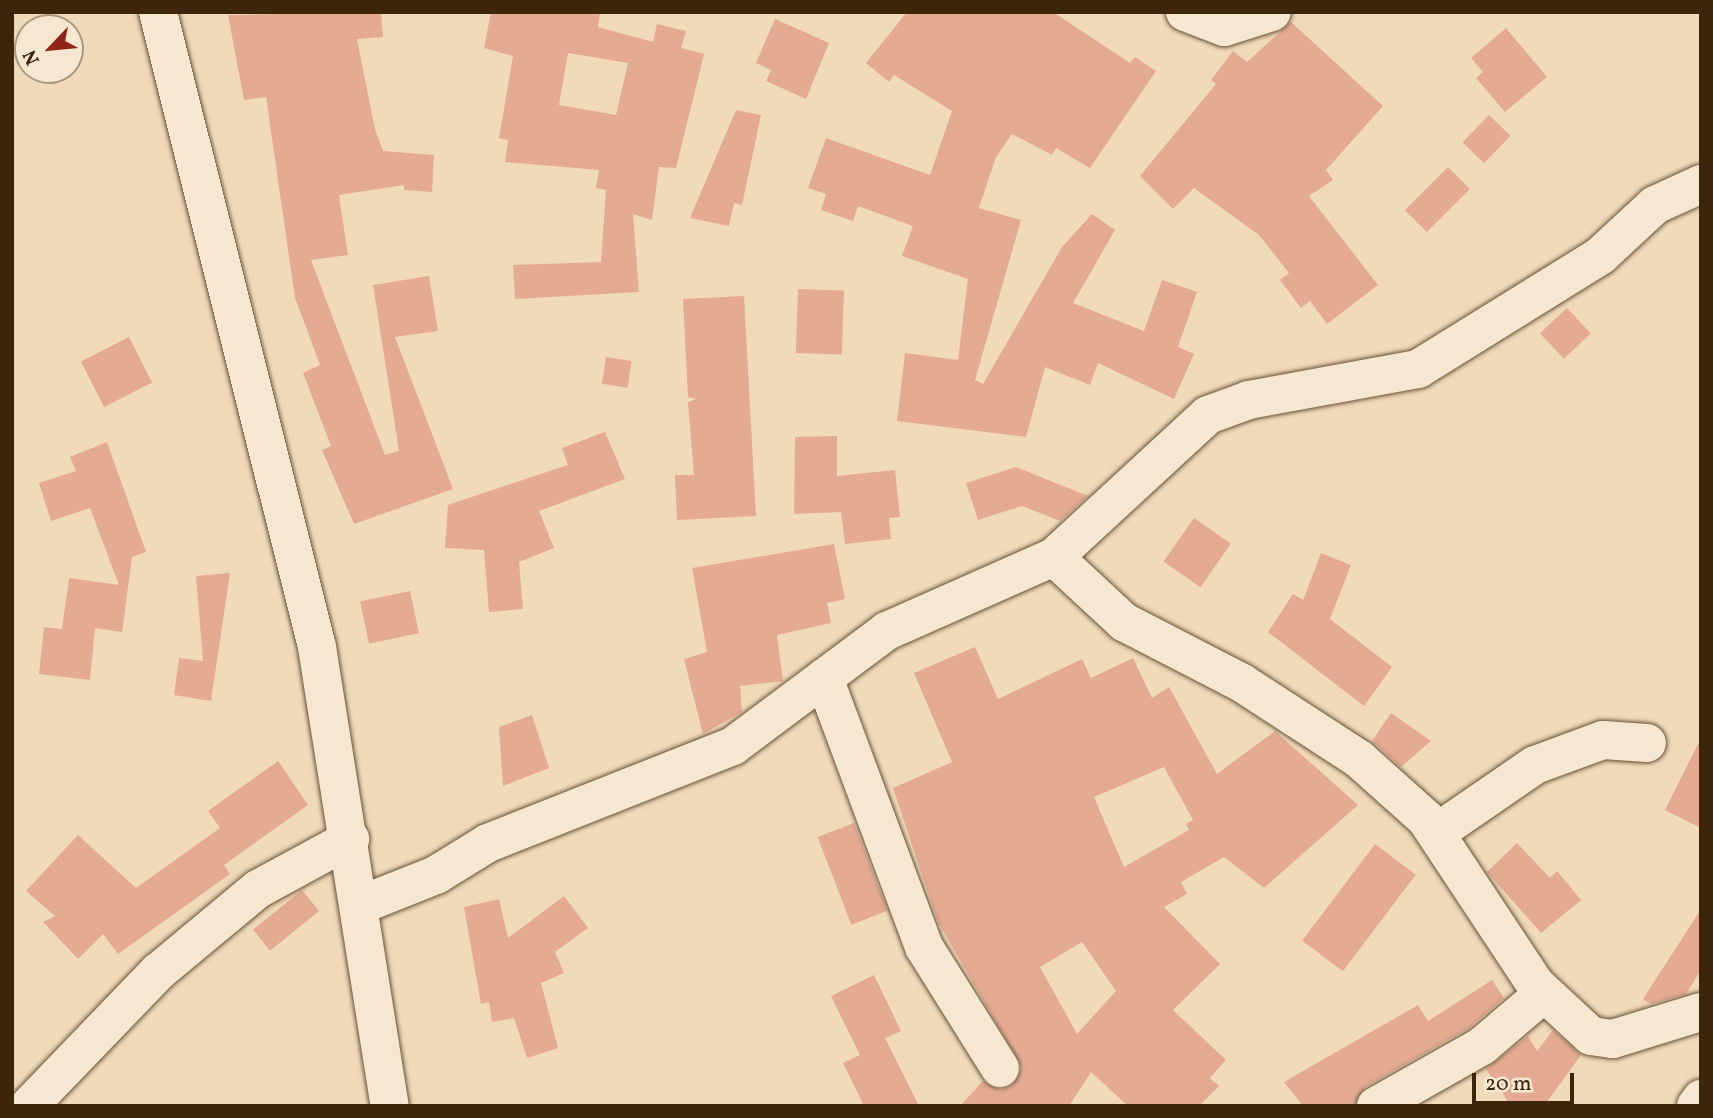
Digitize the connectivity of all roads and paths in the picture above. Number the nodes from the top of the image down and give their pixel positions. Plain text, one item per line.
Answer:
1 (158, 12) edge
2 (1185, 12) edge
3 (1272, 12) edge
4 (1701, 184) edge
5 (1054, 557) junction
6 (824, 678) junction
7 (1647, 743) dead end
8 (1436, 833) junction
9 (351, 839) junction
10 (363, 905) junction
11 (1543, 993) junction
12 (1701, 1012) edge
13 (1000, 1068) dead end
14 (1701, 1099) edge
15 (29, 1106) edge
16 (390, 1106) edge
17 (1376, 1106) edge
18 (1696, 1106) edge

1 - 9 street
2 - 3 street
4 - 5 street
5 - 6 street
5 - 8 street
6 - 10 street
6 - 13 street
7 - 8 street
8 - 11 street
9 - 10 street
9 - 15 street
10 - 16 street
11 - 12 street
11 - 17 street
14 - 18 street

